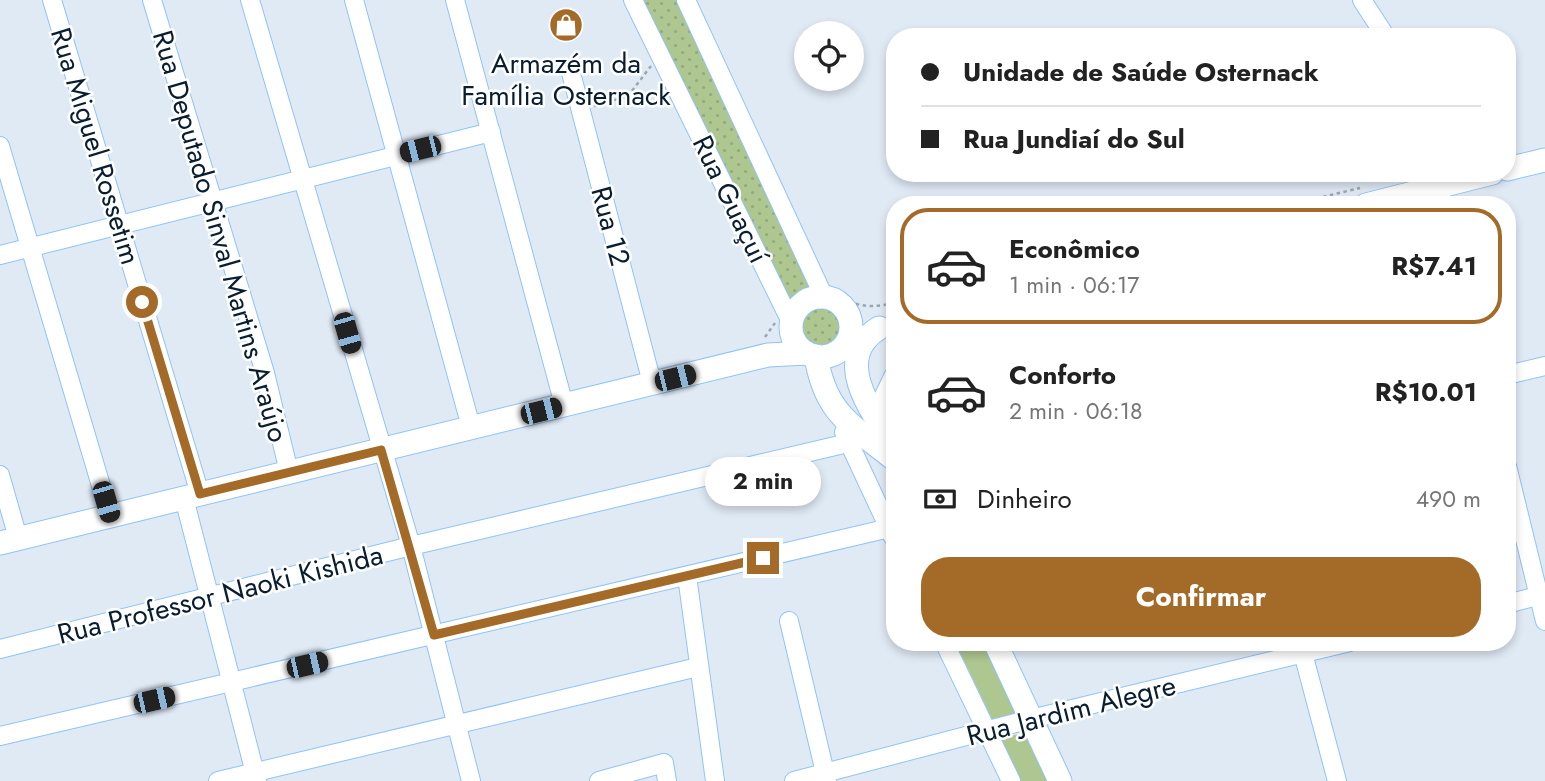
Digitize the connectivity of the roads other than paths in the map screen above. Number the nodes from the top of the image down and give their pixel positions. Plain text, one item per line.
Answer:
1 (52, 0) edge
2 (152, 0) edge
3 (250, 0) edge
4 (354, 0) edge
5 (455, 0) edge
6 (634, 0) edge
7 (686, 0) edge
8 (1362, 0) edge
9 (1381, 28) edge
10 (570, 69) dead end
11 (491, 132) junction
12 (0, 146) edge
13 (396, 155) junction
14 (1545, 160) edge
15 (1516, 167) edge
16 (302, 179) junction
17 (1467, 182) edge
18 (1368, 195) edge
19 (1441, 196) edge
20 (213, 201) junction
21 (119, 225) junction
22 (30, 247) junction
23 (0, 255) edge
24 (830, 294) junction
25 (847, 313) junction
26 (886, 320) edge
27 (785, 321) junction
28 (886, 323) edge
29 (763, 348) junction
30 (848, 352) junction
31 (812, 355) junction
32 (1545, 366) edge
33 (1516, 373) edge
34 (652, 383) junction
35 (886, 391) edge
36 (564, 405) junction
37 (834, 410) junction
38 (874, 416) junction
39 (471, 428) junction
40 (886, 433) edge
41 (848, 443) junction
42 (381, 450) junction
43 (886, 452) edge
44 (289, 472) junction
45 (0, 475) edge
46 (192, 496) junction
47 (1516, 499) edge
48 (110, 516) junction
49 (886, 517) edge
50 (886, 533) edge
51 (9, 541) edge
52 (411, 546) junction
53 (687, 576) junction
54 (1542, 595) edge
55 (210, 598) junction
56 (1516, 602) edge
57 (789, 621) dead end
58 (1545, 621) edge
59 (434, 635) junction
60 (0, 649) edge
61 (948, 651) edge
62 (999, 651) edge
63 (1291, 651) edge
64 (1303, 651) edge
65 (698, 667) junction
66 (231, 683) junction
67 (1031, 719) junction
68 (456, 724) junction
69 (987, 730) junction
70 (0, 736) edge
71 (665, 772) edge
72 (256, 777) edge
73 (826, 777) edge
74 (218, 781) edge
75 (471, 781) edge
76 (599, 781) edge
77 (715, 781) edge
78 (794, 781) edge
79 (1011, 781) edge
80 (1060, 781) edge
81 (1337, 781) edge

1 - 21 street, Rua Miguel Rossetim
2 - 20 street, Rua Deputado Sinval Martins Araújo
3 - 16 street
4 - 13 street
5 - 11 street
6 - 27 street, Rua Guaçuí
7 - 24 street, Rua Guaçuí
8 - 9 street
10 - 34 street, Rua 12
11 - 13 street
11 - 36 street
12 - 22 street
13 - 16 street
13 - 39 street
14 - 15 main road
16 - 20 street
16 - 42 street
17 - 19 main road
18 - 19 main road
20 - 21 street
20 - 44 street, Rua Deputado Sinval Martins Araújo
21 - 22 street
21 - 46 street, Rua Miguel Rossetim
22 - 23 street
22 - 48 street
24 - 25 main road
24 - 27 main road
25 - 26 main road
25 - 30 main road
27 - 29 main road
27 - 31 main road
28 - 30 main road
29 - 31 main road
29 - 34 main road
30 - 31 main road
30 - 38 main road
31 - 37 main road
32 - 33 street
34 - 36 main road
35 - 38 street
36 - 39 main road
37 - 38 main road
37 - 41 street
37 - 43 main road
38 - 40 main road
39 - 42 main road
41 - 49 street
41 - 52 street, Rua Professor Naoki Kishida
42 - 44 main road
42 - 52 street
44 - 46 main road
45 - 51 street
46 - 48 main road
46 - 55 street, Rua Miguel Rossetim
47 - 54 street
48 - 51 main road
50 - 53 street
52 - 55 street, Rua Professor Naoki Kishida
52 - 59 street
53 - 59 street
53 - 65 street
54 - 56 street
54 - 58 street
55 - 60 street, Rua Professor Naoki Kishida
55 - 66 street, Rua Miguel Rossetim
57 - 73 street
59 - 66 street
59 - 68 street
61 - 69 street
62 - 67 main road
63 - 67 street, Rua Jardim Alegre
64 - 81 street
65 - 68 street
65 - 77 street
66 - 70 street
66 - 72 street, Rua Miguel Rossetim
67 - 69 street, Rua Jardim Alegre
67 - 80 main road
68 - 72 street
68 - 75 street
69 - 73 street, Rua Jardim Alegre
69 - 79 street
71 - 76 street
72 - 74 street
73 - 78 street, Rua Jardim Alegre

